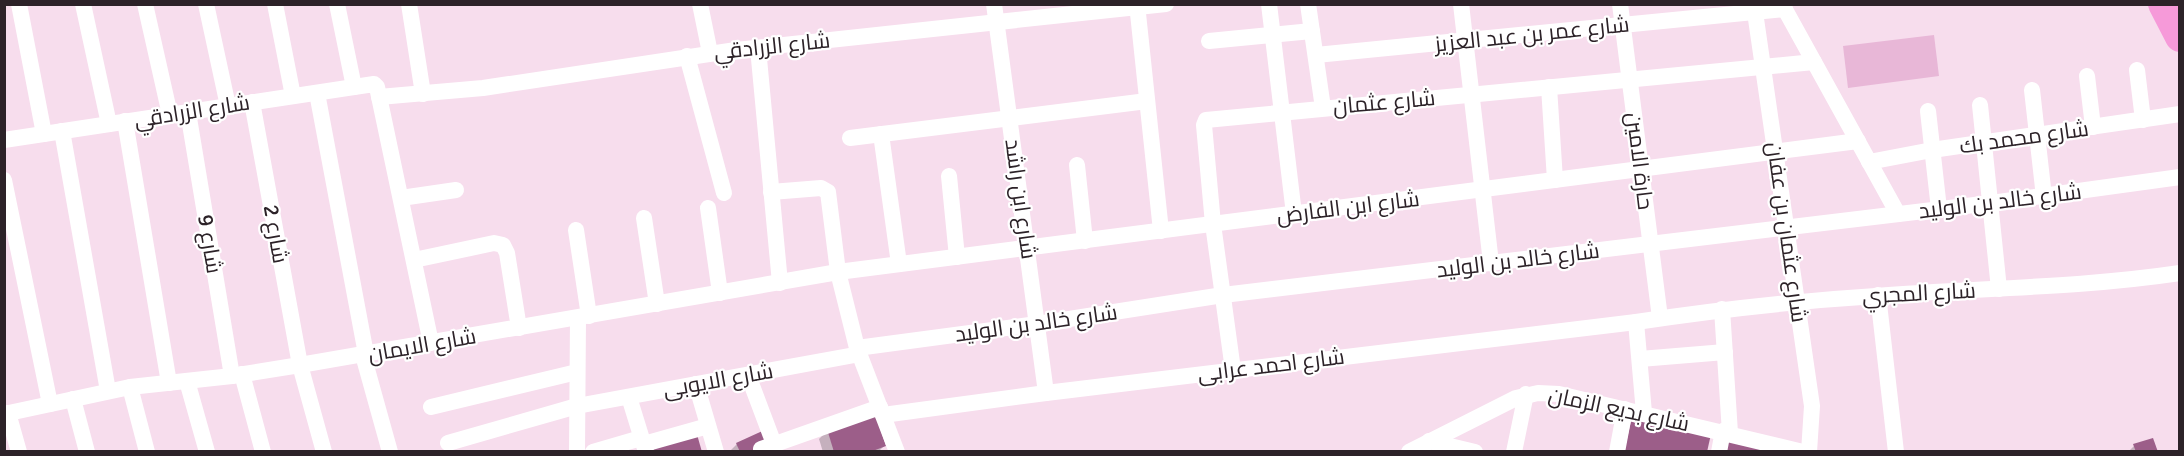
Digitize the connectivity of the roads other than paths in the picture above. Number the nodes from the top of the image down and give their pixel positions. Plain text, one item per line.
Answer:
1 (19, 4) edge
2 (83, 4) edge
3 (145, 4) edge
4 (206, 4) edge
5 (275, 4) edge
6 (337, 4) edge
7 (408, 4) edge
8 (700, 4) edge
9 (994, 4) edge
10 (1166, 4) edge
11 (1269, 4) edge
12 (1308, 4) edge
13 (1461, 4) edge
14 (1620, 4) edge
15 (2163, 4) edge
16 (1138, 6) edge
17 (1783, 7) edge
18 (1755, 12) junction
19 (997, 22) junction
20 (1622, 25) junction
21 (1312, 31) junction
22 (1273, 35) junction
23 (2180, 37) edge
24 (1465, 40) junction
25 (1209, 41) dead end
26 (758, 48) junction
27 (710, 53) junction
28 (1316, 55) junction
29 (687, 56) junction
30 (1814, 62) junction
31 (1763, 67) junction
32 (2137, 69) dead end
33 (2087, 76) dead end
34 (1629, 79) junction
35 (354, 87) junction
36 (1549, 87) junction
37 (2032, 90) dead end
38 (378, 92) junction
39 (317, 93) junction
40 (423, 94) junction
41 (1471, 94) junction
42 (293, 96) junction
43 (1147, 101) junction
44 (252, 102) junction
45 (1980, 105) dead end
46 (228, 106) junction
47 (1323, 108) junction
48 (1928, 111) dead end
49 (188, 112) junction
50 (1282, 112) junction
51 (2180, 114) edge
52 (170, 115) junction
53 (1010, 118) junction
54 (2143, 120) junction
55 (117, 123) junction
56 (2093, 127) junction
57 (62, 131) junction
58 (44, 134) junction
59 (881, 134) junction
60 (2037, 135) junction
61 (850, 138) dead end
62 (4, 140) edge
63 (1858, 141) junction
64 (1985, 142) junction
65 (1932, 150) junction
66 (1776, 152) junction
67 (1869, 162) junction
68 (1077, 165) dead end
69 (1641, 169) junction
70 (949, 176) dead end
71 (2180, 177) edge
72 (4, 180) edge
73 (1555, 180) junction
74 (1482, 189) junction
75 (456, 190) dead end
76 (771, 192) junction
77 (724, 193) dead end
78 (2044, 197) junction
79 (401, 198) junction
80 (1991, 203) junction
81 (708, 208) dead end
82 (1939, 209) junction
83 (1294, 214) junction
84 (1898, 214) junction
85 (645, 218) dead end
86 (1213, 224) junction
87 (1787, 228) junction
88 (576, 231) dead end
89 (1161, 231) junction
90 (1085, 241) junction
91 (1650, 244) junction
92 (1028, 248) junction
93 (957, 257) junction
94 (414, 260) junction
95 (1491, 263) junction
96 (899, 264) junction
97 (838, 272) junction
98 (2180, 273) edge
99 (780, 283) junction
100 (1999, 289) junction
101 (720, 293) junction
102 (1223, 295) junction
103 (1878, 295) junction
104 (1797, 302) junction
105 (657, 304) junction
106 (1722, 309) junction
107 (583, 317) junction
108 (1660, 318) junction
109 (1636, 322) junction
110 (1037, 324) junction
111 (519, 328) junction
112 (431, 343) junction
113 (858, 351) junction
114 (1725, 352) junction
115 (364, 354) junction
116 (1640, 359) junction
117 (300, 365) junction
118 (1233, 370) junction
119 (577, 372) junction
120 (237, 375) junction
121 (748, 375) junction
122 (187, 381) junction
123 (169, 383) junction
124 (696, 384) junction
125 (130, 387) junction
126 (108, 392) junction
127 (1046, 393) junction
128 (1526, 394) junction
129 (629, 397) junction
130 (73, 399) junction
131 (50, 404) junction
132 (577, 406) junction
133 (431, 407) dead end
134 (1625, 409) junction
135 (881, 411) junction
136 (6, 413) edge
137 (1644, 413) junction
138 (708, 426) junction
139 (1727, 432) junction
140 (1429, 441) junction
141 (448, 443) dead end
142 (644, 444) edge
143 (19, 452) edge
144 (87, 452) edge
145 (147, 452) edge
146 (207, 452) edge
147 (263, 452) edge
148 (324, 452) edge
149 (390, 452) edge
150 (577, 452) edge
151 (593, 452) edge
152 (716, 452) edge
153 (897, 452) edge
154 (1409, 452) edge
155 (1475, 452) edge
156 (1514, 452) edge
157 (1617, 452) edge
158 (1719, 452) edge
159 (1803, 452) edge
160 (1809, 452) edge
161 (1896, 452) edge

1 - 58 street
2 - 55 street
3 - 52 street
4 - 46 street
5 - 42 street
6 - 35 street
7 - 40 street
8 - 27 street
9 - 19 street, شارع ابن راشد
10 - 16 street, شارع الزرادقي
11 - 22 street
12 - 21 street
13 - 24 street
14 - 20 street, حارة الامين
15 - 23 highway
16 - 19 street, شارع الزرادقي
16 - 43 street
17 - 18 street, شارع عمر بن عبد العزيز
17 - 30 street
18 - 20 street, شارع عمر بن عبد العزيز
18 - 31 street, شارع عثمان بن عفان
19 - 26 street, شارع الزرادقي
19 - 53 street, شارع ابن راشد
20 - 24 street, شارع عمر بن عبد العزيز
20 - 34 street, حارة الامين
21 - 22 street
21 - 28 street
22 - 25 street
22 - 50 street
24 - 28 street, شارع عمر بن عبد العزيز
24 - 41 street
26 - 27 street, شارع الزرادقي
26 - 76 street
27 - 29 street, شارع الزرادقي
28 - 47 street
29 - 40 street, شارع الزرادقي
29 - 77 street
30 - 31 street, شارع عثمان
30 - 63 street
31 - 34 street, شارع عثمان
31 - 66 street, شارع عثمان بن عفان
32 - 54 street
33 - 56 street
34 - 36 street, شارع عثمان
34 - 69 street, حارة الامين
35 - 38 street, شارع الزرادقي
35 - 39 street, شارع الزرادقي
36 - 41 street, شارع عثمان
36 - 73 street
37 - 60 street
38 - 40 street, شارع الزرادقي
38 - 79 street
39 - 42 street, شارع الزرادقي
39 - 115 street
41 - 47 street, شارع عثمان
41 - 74 street
42 - 44 street, شارع الزرادقي
43 - 53 street
43 - 89 street
44 - 46 street, شارع الزرادقي
44 - 117 street, شارع 2
45 - 64 street
46 - 49 street, شارع الزرادقي
47 - 50 street, شارع عثمان
48 - 65 street
49 - 52 street, شارع الزرادقي
49 - 120 street, شارع 9
50 - 83 street
50 - 86 street, شارع عثمان
51 - 54 street, شارع محمد بك
52 - 55 street, شارع الزرادقي
53 - 59 street
53 - 92 street, شارع ابن راشد
54 - 56 street, شارع محمد بك
55 - 57 street, شارع الزرادقي
55 - 123 street
56 - 60 street, شارع محمد بك
57 - 58 street, شارع الزرادقي
57 - 126 street
58 - 62 street, شارع الزرادقي
59 - 61 street
59 - 96 street
60 - 64 street, شارع محمد بك
60 - 78 street
63 - 66 street, شارع ابن الفارض
63 - 67 street
64 - 65 street, شارع محمد بك
64 - 80 street
65 - 67 street, شارع محمد بك
65 - 82 street
66 - 69 street, شارع ابن الفارض
66 - 87 street, شارع عثمان بن عفان
67 - 84 street
68 - 90 street
69 - 73 street, شارع ابن الفارض
69 - 91 street, حارة الامين
70 - 93 street
71 - 78 street, شارع خالد بن الوليد
72 - 131 street
73 - 74 street, شارع ابن الفارض
74 - 83 street, شارع ابن الفارض
74 - 95 street
75 - 79 street
76 - 97 street
76 - 99 street
78 - 80 street, شارع خالد بن الوليد
79 - 94 street
80 - 82 street, شارع خالد بن الوليد
80 - 100 street
81 - 101 street
82 - 84 street, شارع خالد بن الوليد
83 - 86 street, شارع ابن الفارض
84 - 87 street, شارع خالد بن الوليد
85 - 105 street
86 - 89 street, شارع ابن الفارض
86 - 102 street, شارع عثمان
87 - 91 street, شارع خالد بن الوليد
87 - 104 street, شارع عثمان بن عفان
88 - 107 street
89 - 90 street, شارع ابن الفارض
90 - 92 street, شارع ابن الفارض
91 - 95 street, شارع خالد بن الوليد
91 - 108 street, حارة الامين
92 - 93 street, شارع ابن الفارض
92 - 110 street, شارع ابن راشد
93 - 96 street, شارع ابن الفارض
94 - 111 street
94 - 112 street
95 - 102 street, شارع خالد بن الوليد
96 - 97 street, شارع ابن الفارض
97 - 99 street, شارع الايمان
97 - 113 street
98 - 100 street, شارع المجري
99 - 101 street, شارع الايمان
100 - 103 street, شارع المجري
101 - 105 street, شارع الايمان
102 - 110 street, شارع خالد بن الوليد
102 - 118 street, شارع عثمان
103 - 104 street, شارع المجري
103 - 161 street
104 - 106 street, شارع المجري
104 - 160 street, شارع عثمان بن عفان
105 - 107 street, شارع الايمان
106 - 108 street, شارع المجري
106 - 114 street
107 - 111 street, شارع الايمان
107 - 119 street
108 - 109 street, شارع احمد عرابى
109 - 116 street
109 - 118 street, شارع احمد عرابى
110 - 113 street, شارع خالد بن الوليد
110 - 127 street, شارع ابن راشد
111 - 112 street, شارع الايمان
112 - 115 street, شارع الايمان
113 - 121 street, شارع الايوبى
113 - 135 street
114 - 116 street
114 - 139 street
115 - 117 street, شارع الايمان
115 - 149 street
116 - 137 street
117 - 120 street, شارع الايمان
117 - 148 street, شارع 2
118 - 127 street, شارع احمد عرابى
119 - 132 street
119 - 133 street
120 - 122 street, شارع الايمان
120 - 147 street, شارع 9
121 - 124 street, شارع الايوبى
121 - 135 street, شارع احمد عرابى
122 - 123 street, شارع الايمان
122 - 146 street
123 - 125 street, شارع الايمان
124 - 129 street, شارع الايوبى
124 - 138 street
125 - 126 street, شارع الايمان
125 - 145 street
126 - 130 street, شارع الايمان
127 - 135 street, شارع احمد عرابى
128 - 134 street, شارع بديع الزمان
128 - 140 street, شارع بديع الزمان
128 - 156 street
129 - 132 street, شارع الايوبى
129 - 142 street
130 - 131 street, شارع الايمان
130 - 144 street
131 - 136 street, شارع الايمان
132 - 141 street, شارع الايوبى
132 - 150 street
134 - 137 street, شارع بديع الزمان
134 - 157 street
135 - 153 street
136 - 143 street
137 - 139 street, شارع بديع الزمان
138 - 142 street
138 - 152 street
139 - 158 street
139 - 159 street, شارع بديع الزمان
140 - 154 street, شارع بديع الزمان
140 - 155 street
142 - 151 street

